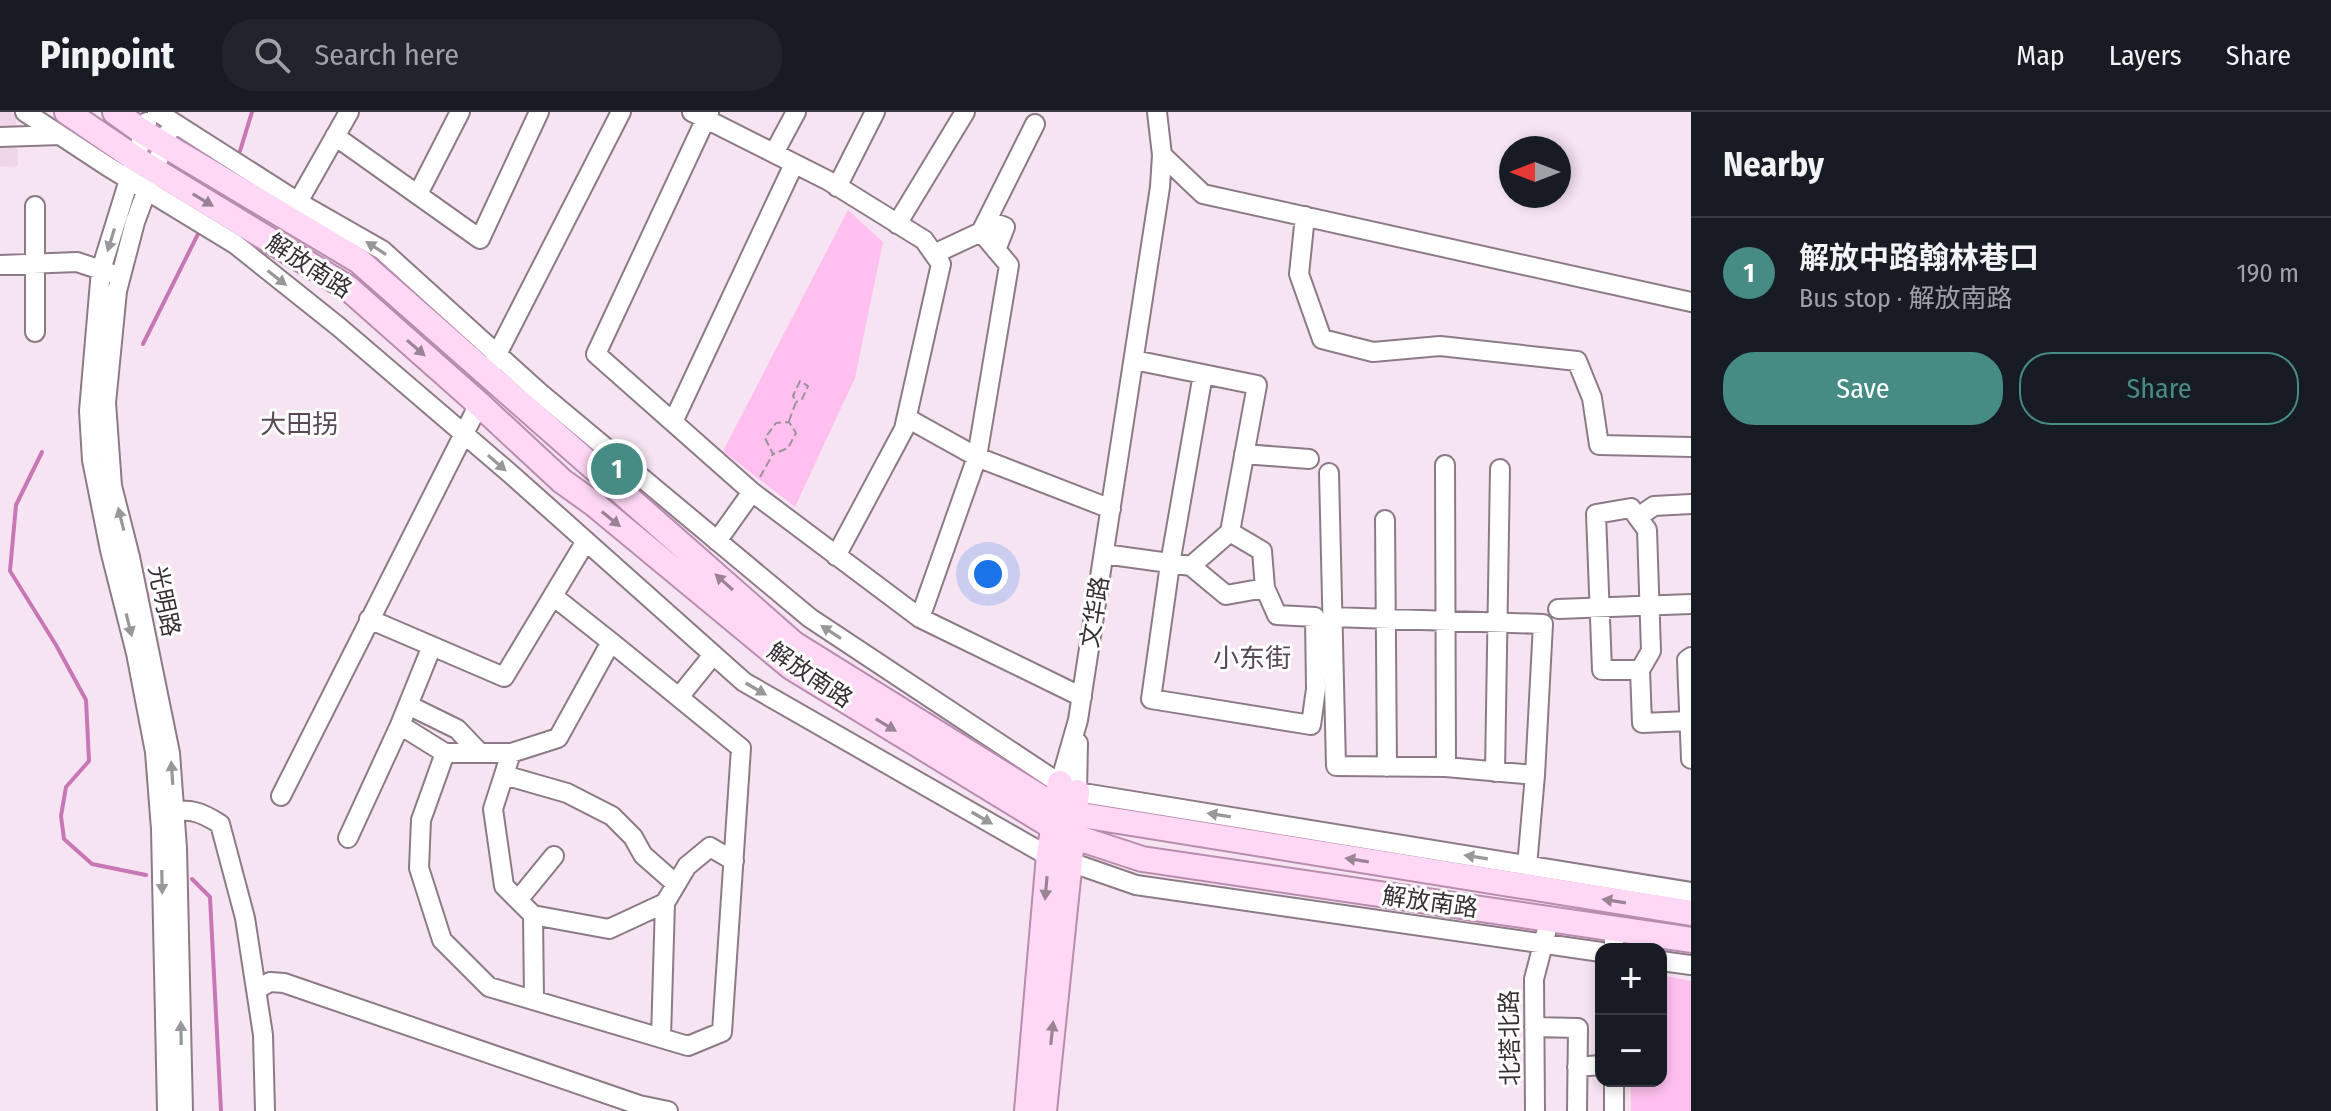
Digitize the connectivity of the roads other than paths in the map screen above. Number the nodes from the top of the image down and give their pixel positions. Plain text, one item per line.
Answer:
1 (25, 112) edge
2 (115, 112) edge
3 (349, 112) edge
4 (460, 112) edge
5 (539, 112) edge
6 (621, 112) edge
7 (796, 112) edge
8 (875, 112) edge
9 (965, 112) edge
10 (1157, 112) edge
11 (702, 114) edge
12 (161, 122) edge
13 (63, 124) edge
14 (1035, 124) dead end
15 (99, 134) junction
16 (335, 136) junction
17 (0, 137) edge
18 (774, 153) junction
19 (1162, 155) junction
20 (794, 164) junction
21 (142, 175) junction
22 (837, 187) junction
23 (418, 194) junction
24 (298, 202) junction
25 (35, 206) dead end
26 (1305, 216) junction
27 (897, 224) junction
28 (984, 226) junction
29 (934, 254) junction
30 (35, 264) junction
31 (0, 265) edge
32 (101, 270) junction
33 (121, 276) junction
34 (1691, 302) edge
35 (35, 332) dead end
36 (102, 345) junction
37 (1134, 360) junction
38 (492, 363) junction
39 (1203, 374) junction
40 (479, 404) junction
41 (907, 418) junction
42 (673, 422) junction
43 (465, 435) junction
44 (1691, 447) edge
45 (1244, 454) junction
46 (977, 457) junction
47 (1309, 459) dead end
48 (1445, 465) dead end
49 (1500, 469) dead end
50 (1329, 473) dead end
51 (752, 492) junction
52 (1691, 504) edge
53 (1111, 509) junction
54 (1638, 517) junction
55 (1385, 520) dead end
56 (1230, 532) junction
57 (586, 541) junction
58 (717, 541) junction
59 (1104, 554) junction
60 (836, 556) junction
61 (1170, 564) junction
62 (1191, 566) junction
63 (1265, 588) junction
64 (553, 596) junction
65 (1691, 604) edge
66 (1558, 609) dead end
67 (1332, 617) junction
68 (920, 618) junction
69 (1386, 618) junction
70 (369, 619) junction
71 (611, 642) junction
72 (432, 646) junction
73 (713, 655) junction
74 (1691, 657) edge
75 (1640, 670) junction
76 (679, 697) junction
77 (1082, 697) junction
78 (408, 705) junction
79 (1689, 721) edge
80 (400, 725) junction
81 (445, 753) junction
82 (480, 753) junction
83 (511, 753) junction
84 (1691, 759) edge
85 (1387, 767) junction
86 (1446, 767) junction
87 (1495, 772) junction
88 (504, 775) junction
89 (1535, 775) junction
90 (281, 796) dead end
91 (1065, 810) junction
92 (167, 813) junction
93 (348, 838) dead end
94 (554, 856) dead end
95 (1059, 858) junction
96 (734, 861) junction
97 (1527, 866) junction
98 (676, 884) junction
99 (1691, 892) edge
100 (518, 900) junction
101 (665, 903) junction
102 (1691, 913) edge
103 (533, 915) junction
104 (1550, 919) junction
105 (1614, 939) edge
106 (1691, 940) edge
107 (1543, 944) junction
108 (1595, 951) edge
109 (1667, 962) edge
110 (1691, 965) edge
111 (256, 990) junction
112 (534, 1000) junction
113 (1534, 1027) junction
114 (661, 1038) junction
115 (1595, 1066) edge
116 (1577, 1067) junction
117 (1614, 1087) edge
118 (167, 1111) edge
119 (183, 1111) edge
120 (265, 1111) edge
121 (668, 1111) edge
122 (1027, 1111) edge
123 (1044, 1111) edge
124 (1535, 1111) edge
125 (1577, 1111) edge
126 (1614, 1111) edge

1 - 13 street
2 - 12 main road, 解放南路
3 - 16 street
4 - 23 street
5 - 23 street
6 - 38 street
7 - 18 street
8 - 22 street
9 - 27 street
10 - 19 street, 文华路
11 - 18 street
11 - 42 street
12 - 15 street
12 - 21 street, 光明路
12 - 24 street
12 - 38 main road, 解放南路
13 - 15 main road, 解放南路
13 - 17 street
13 - 21 street
14 - 28 street
15 - 21 main road, 解放南路
16 - 23 street
16 - 24 street
18 - 20 street
19 - 26 street
19 - 37 street, 文华路
20 - 22 street
20 - 42 street
21 -> 32 street, 光明路
21 - 33 street, 光明路
21 -> 40 main road, 解放南路
21 -> 43 street
22 - 27 street
38 -> 24 street
25 - 30 street
26 - 34 street
26 - 44 street
27 - 29 street
28 - 29 street
28 - 46 street
29 - 41 street
30 - 31 street
30 - 32 street
30 - 35 street
32 - 33 street
32 - 36 street, 光明路
33 - 36 street, 光明路
36 - 92 street, 光明路
37 - 39 street
37 - 53 street, 文华路
38 - 58 street
91 -> 38 main road, 解放南路
39 - 45 street
39 - 61 street
40 - 43 street
40 -> 91 main road, 解放南路
41 - 46 street
41 - 60 street
42 - 51 street
43 -> 57 street
43 - 70 street
45 - 47 street
45 - 56 street
46 - 53 street
46 - 68 street
48 - 86 street
49 - 87 street
50 - 67 street
51 - 58 street
51 - 60 street
52 - 54 street
53 - 59 street, 文华路
54 - 75 street
54 - 75 street
55 - 69 street
56 - 62 street
56 - 63 street
57 - 64 street
57 - 73 street
91 -> 58 street
59 - 61 street
59 - 77 street, 文华路
60 - 68 street
61 - 62 street
61 - 63 street
62 - 63 street
64 - 71 street
64 - 72 street
65 - 66 street
67 - 69 street
67 - 85 street
68 - 77 street
69 - 85 street
69 - 89 street
70 - 72 street
70 - 90 street
71 - 76 street
71 - 83 street
72 - 78 street
73 - 76 street
73 -> 95 street
74 - 79 street
75 - 79 street
76 - 96 street
77 - 91 street, 文华路
78 - 80 street
78 - 82 street
79 - 84 street
80 - 81 street
80 - 93 street
81 - 82 street
81 - 112 street
82 - 83 street
83 - 88 street
85 - 86 street
86 - 87 street
87 - 89 street
88 - 98 street
88 - 100 street
89 - 97 street
91 - 95 main road, 文华路
97 -> 91 street
102 -> 91 main road, 解放南路
91 - 104 main road, 解放南路
92 - 111 street
92 -> 118 street, 光明路
119 -> 92 street, 光明路
94 - 100 street
95 - 107 street
95 -> 122 main road, 文华路
123 -> 95 main road, 文华路
96 - 98 street
96 - 114 street
97 - 99 street
98 - 101 street
100 - 103 street
101 - 103 street
101 - 114 street
103 - 112 street
104 - 105 main road, 解放南路
104 - 107 street, 北塔北路
105 - 106 main road, 解放南路
107 - 108 street
107 - 113 street, 北塔北路
109 - 110 street
111 - 120 street
111 - 121 street
112 - 114 street
113 - 116 street
113 - 124 street, 北塔北路
115 - 116 street
116 - 125 street
117 - 126 street

